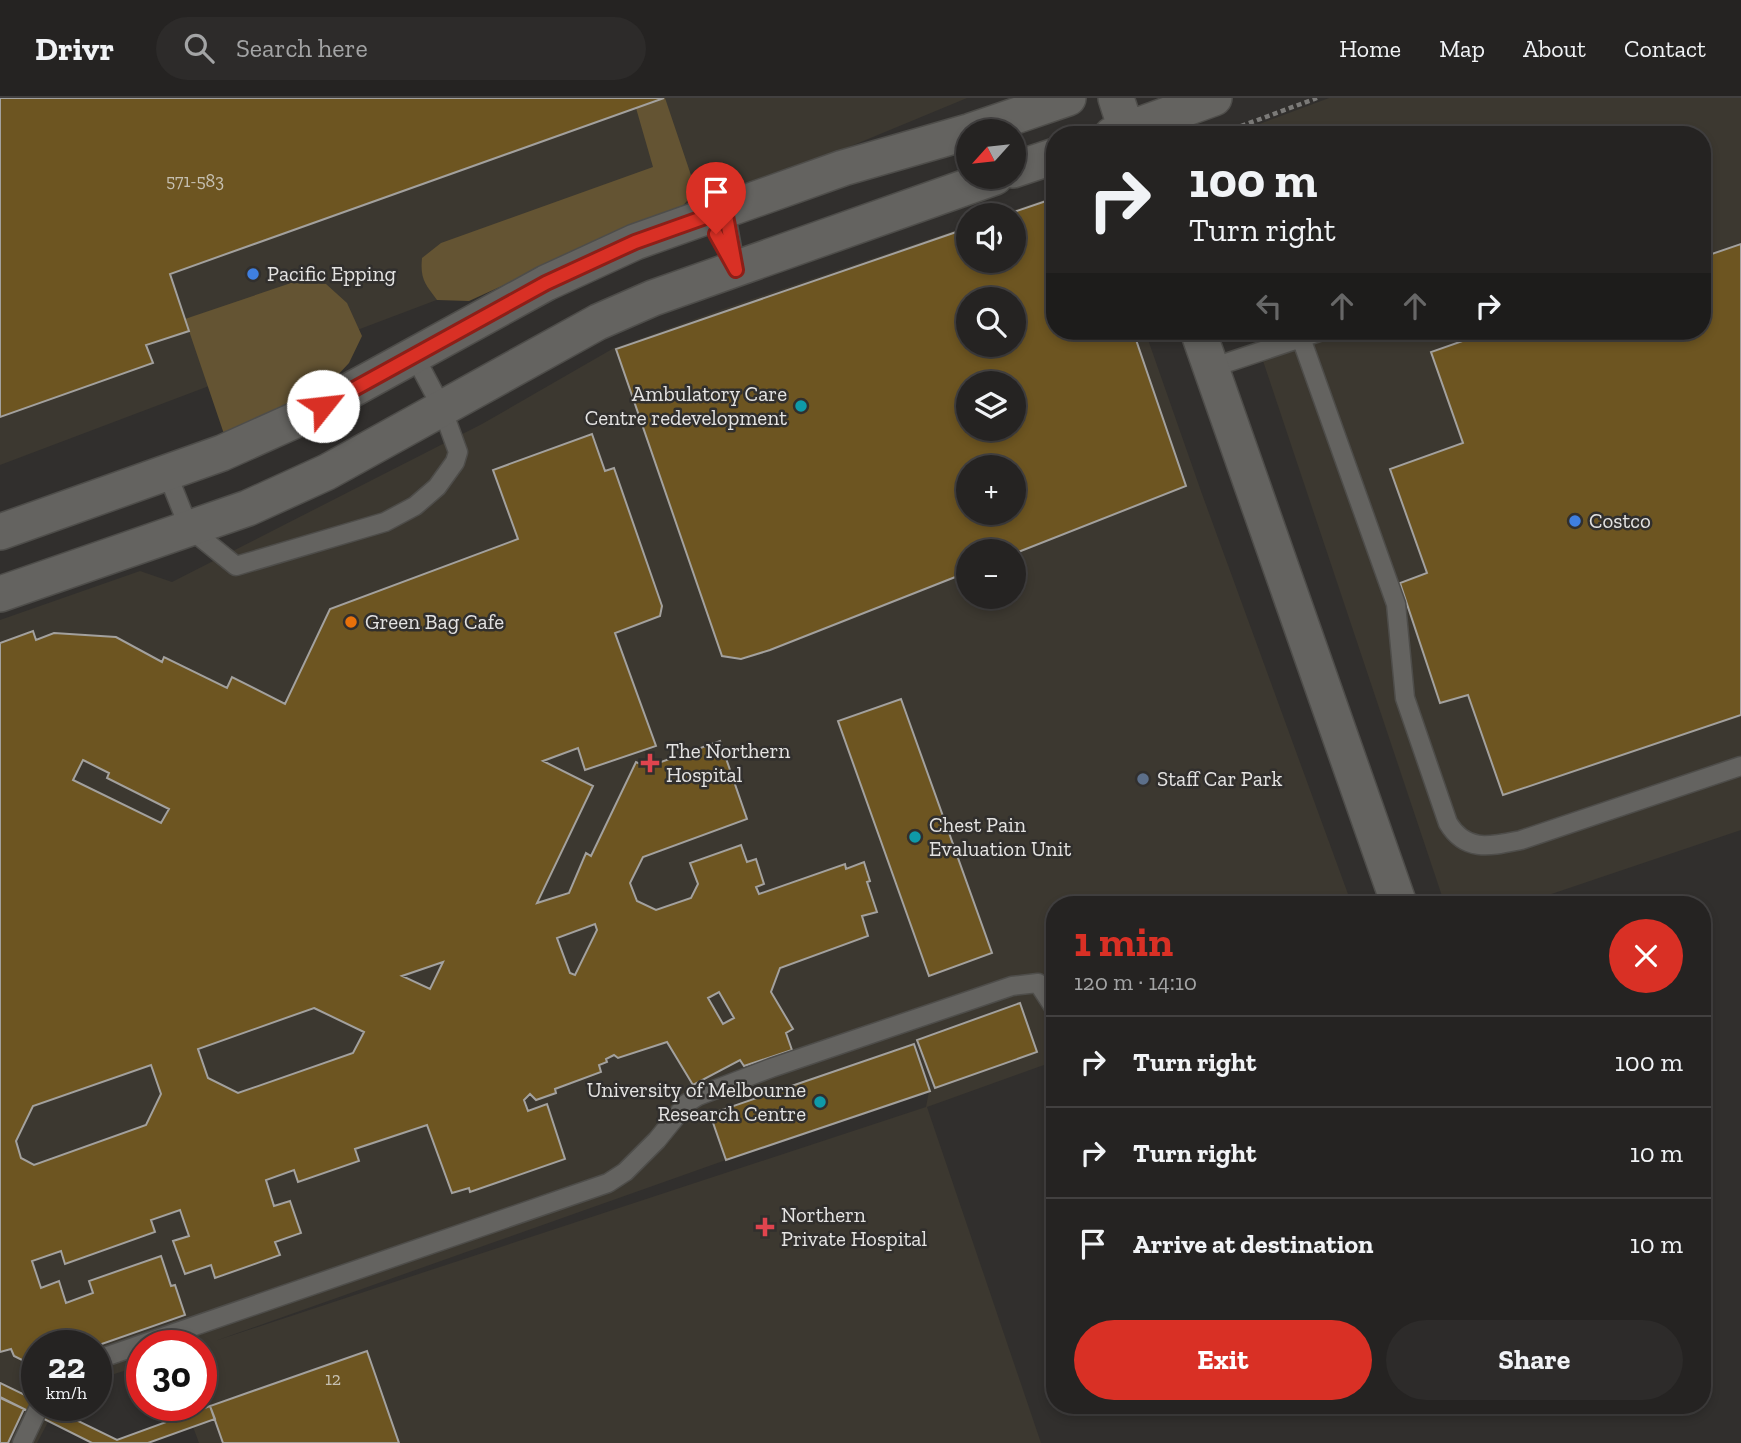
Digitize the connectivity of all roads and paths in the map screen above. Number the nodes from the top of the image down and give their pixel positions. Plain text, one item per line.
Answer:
1 (1068, 98) edge
2 (1214, 98) edge
3 (1317, 98) edge
4 (1007, 119) edge
5 (1120, 124) edge
6 (1241, 126) edge
7 (956, 136) edge
8 (1046, 159) edge
9 (1026, 166) edge
10 (962, 189) edge
11 (715, 213) junction
12 (736, 270) junction
13 (1201, 340) edge
14 (1295, 340) edge
15 (1302, 340) edge
16 (414, 355) junction
17 (1211, 368) junction
18 (442, 408) junction
19 (167, 473) junction
20 (188, 528) junction
21 (0, 532) edge
22 (0, 594) edge
23 (1741, 766) edge
24 (1396, 896) edge
25 (1046, 995) edge
26 (112, 1354) edge
27 (32, 1421) edge
28 (22, 1443) edge

1 - 4 street
2 - 5 street
3 - 6 path
7 - 11 street
8 - 9 street
10 - 12 street
11 - 12 lane
11 - 16 street
12 - 18 street
13 - 17 street
14 - 17 lane
15 - 23 lane
16 - 18 lane
16 - 19 street
17 - 24 street
18 - 20 street
18 - 20 lane
19 - 20 lane
19 - 21 street
20 - 22 street
25 - 26 lane
27 - 28 lane

